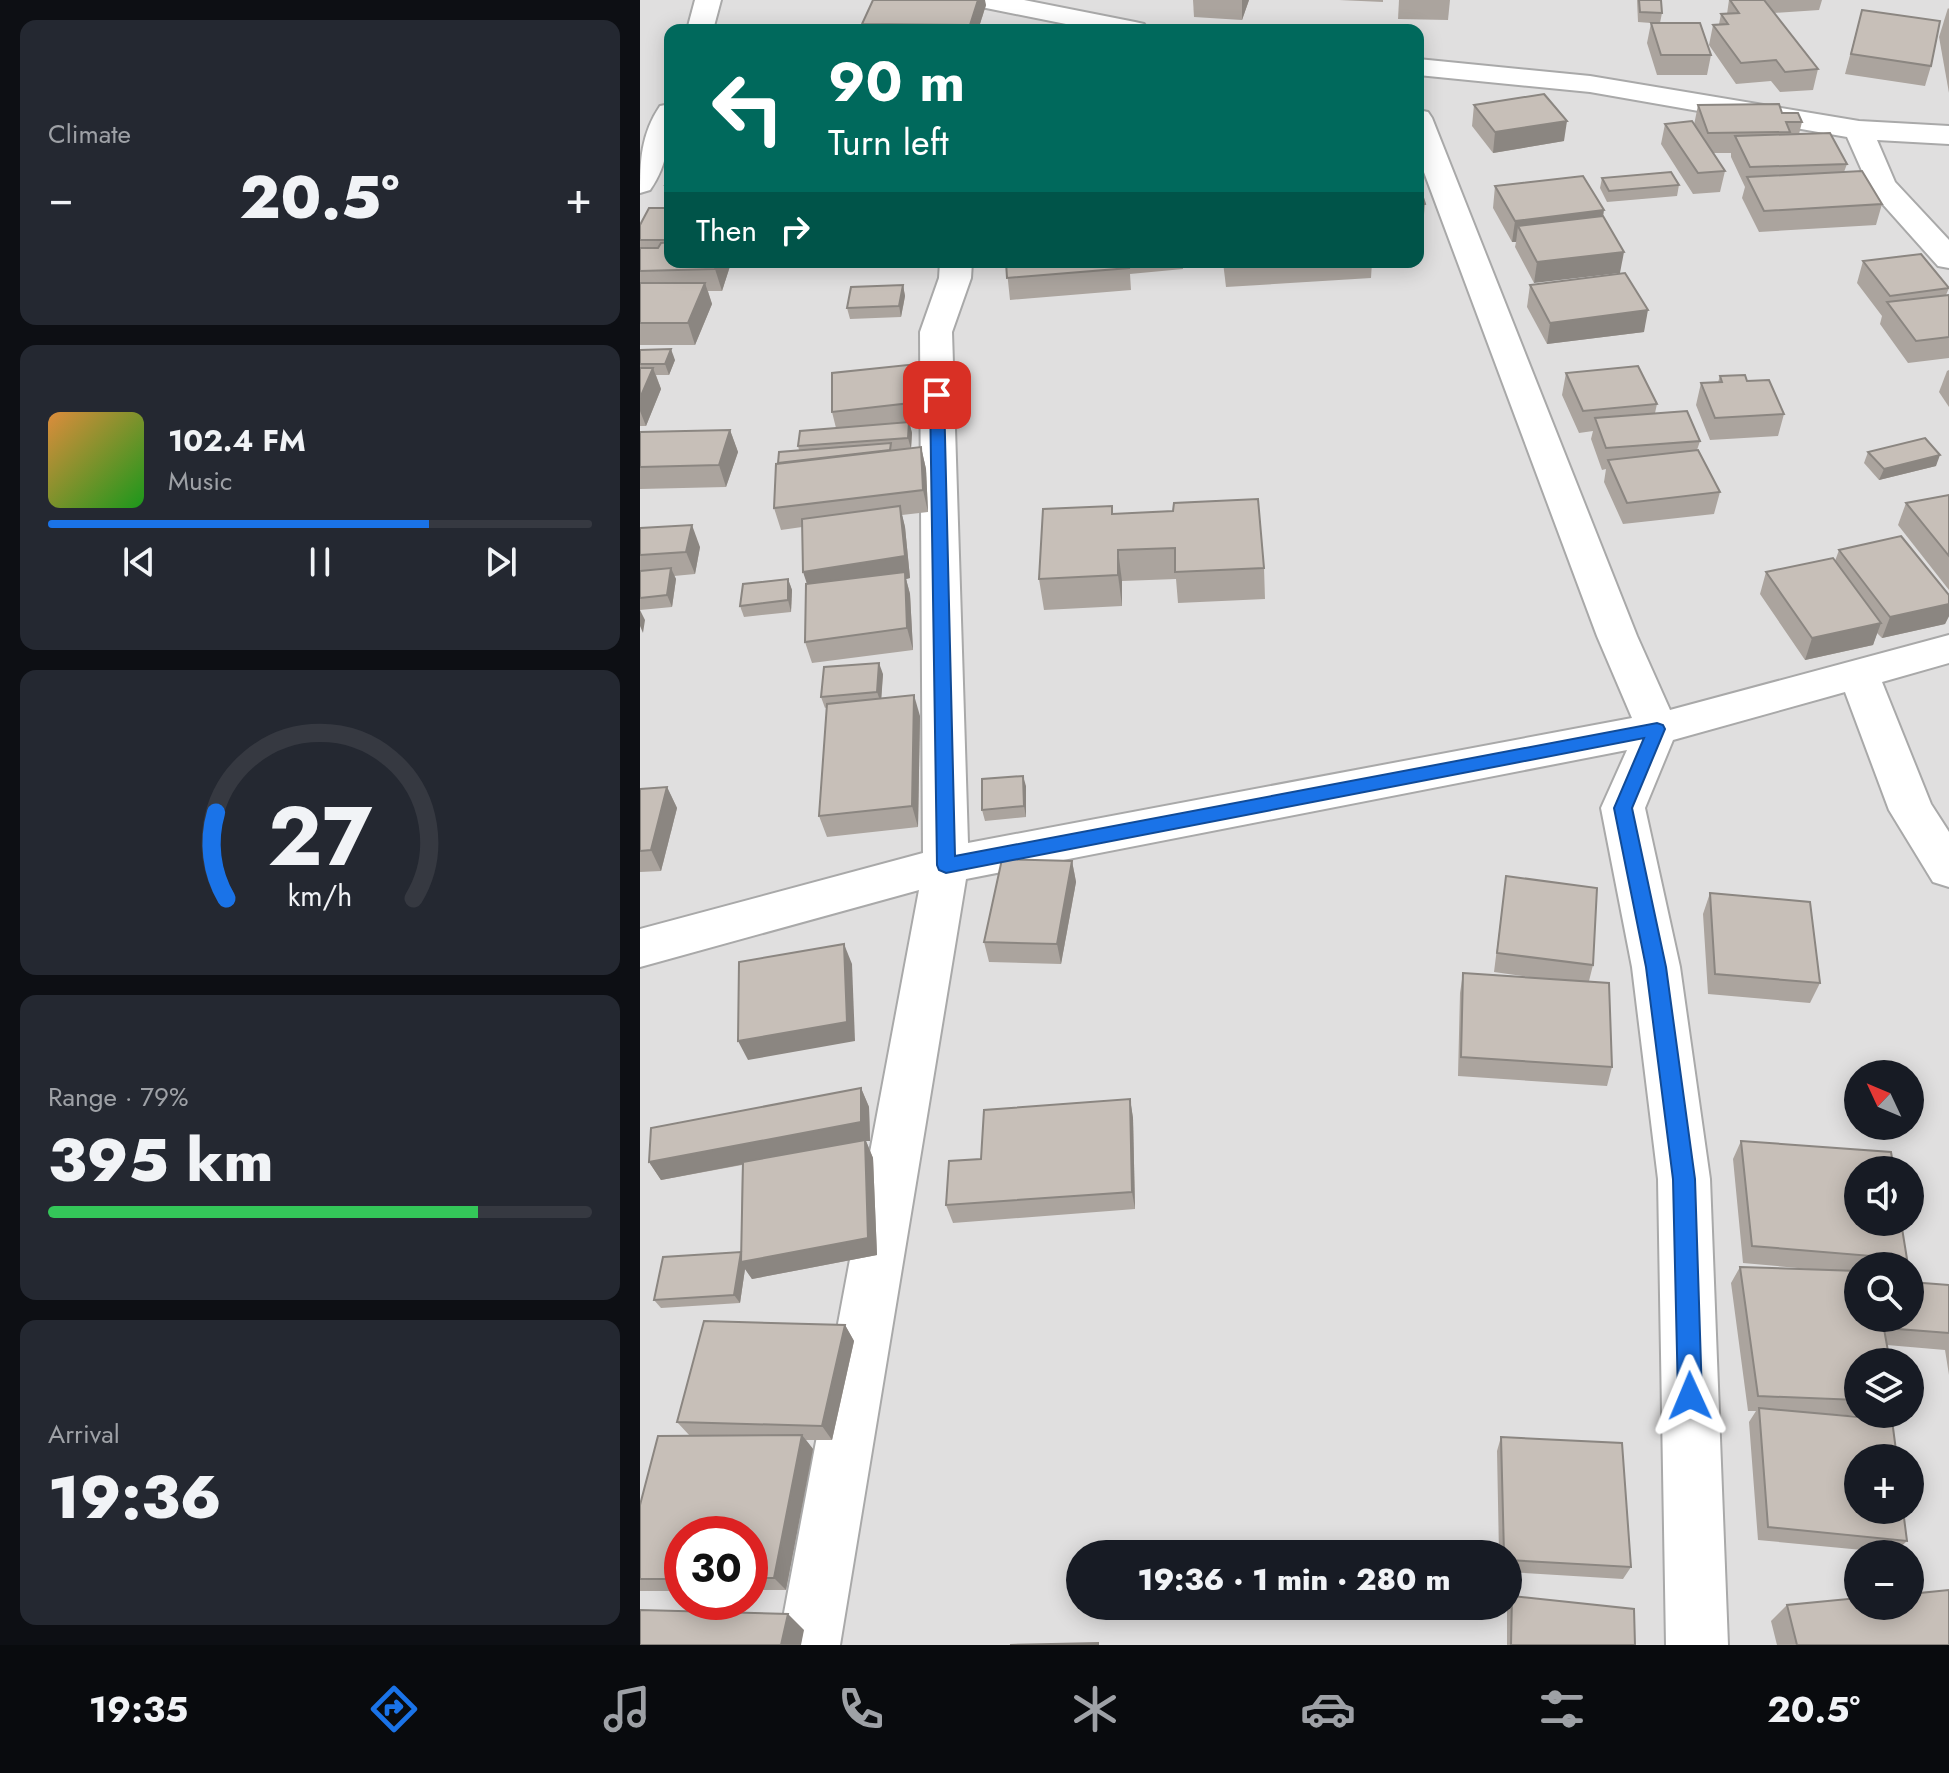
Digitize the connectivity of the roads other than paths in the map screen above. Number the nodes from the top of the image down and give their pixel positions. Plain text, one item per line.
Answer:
1 (708, 0) edge
2 (986, 0) edge
3 (702, 24) edge
4 (1105, 24) edge
5 (1424, 68) edge
6 (664, 126) edge
7 (1859, 130) junction
8 (1424, 134) edge
9 (1949, 135) edge
10 (640, 184) edge
11 (1949, 259) edge
12 (956, 268) edge
13 (1949, 649) edge
14 (1859, 674) junction
15 (1657, 729) junction
16 (946, 865) junction
17 (1949, 869) edge
18 (640, 948) edge
19 (809, 1645) edge
20 (1697, 1645) edge

1 - 3 street
2 - 4 street
5 - 7 street
6 - 10 street
7 - 9 street
7 - 11 street
8 - 15 street
12 - 16 street
13 - 14 street
14 - 15 street
14 - 17 street
15 - 16 street
15 - 20 street
16 - 18 street
16 - 19 street

